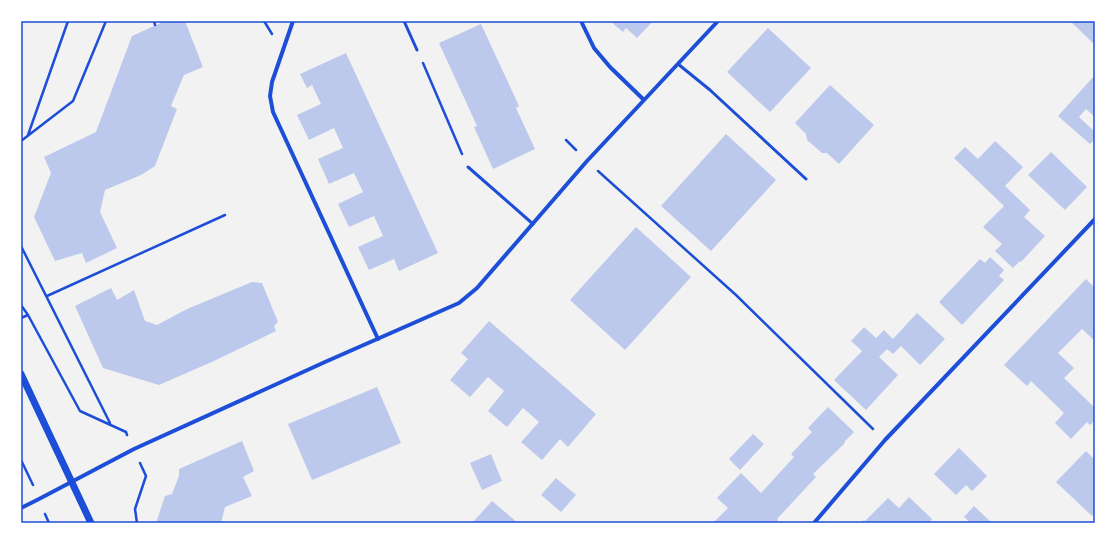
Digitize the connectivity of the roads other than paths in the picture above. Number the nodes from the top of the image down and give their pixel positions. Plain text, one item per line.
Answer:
1 (293, 21) edge
2 (404, 21) edge
3 (581, 21) edge
4 (718, 21) edge
5 (417, 50) road end
6 (678, 64) junction
7 (644, 100) junction
8 (468, 167) road end
9 (806, 178) dead end
10 (1095, 219) edge
11 (533, 224) junction
12 (378, 339) junction
13 (21, 374) edge
14 (72, 482) junction
15 (21, 508) edge
16 (91, 523) edge
17 (814, 523) edge

1 - 12 street
2 - 5 lane
3 - 7 street
4 - 6 street
6 - 7 street
6 - 9 lane
7 - 11 street
8 - 11 lane
10 - 17 street
11 - 12 street
12 - 14 street
13 - 14 street
14 - 15 street
14 - 16 street

